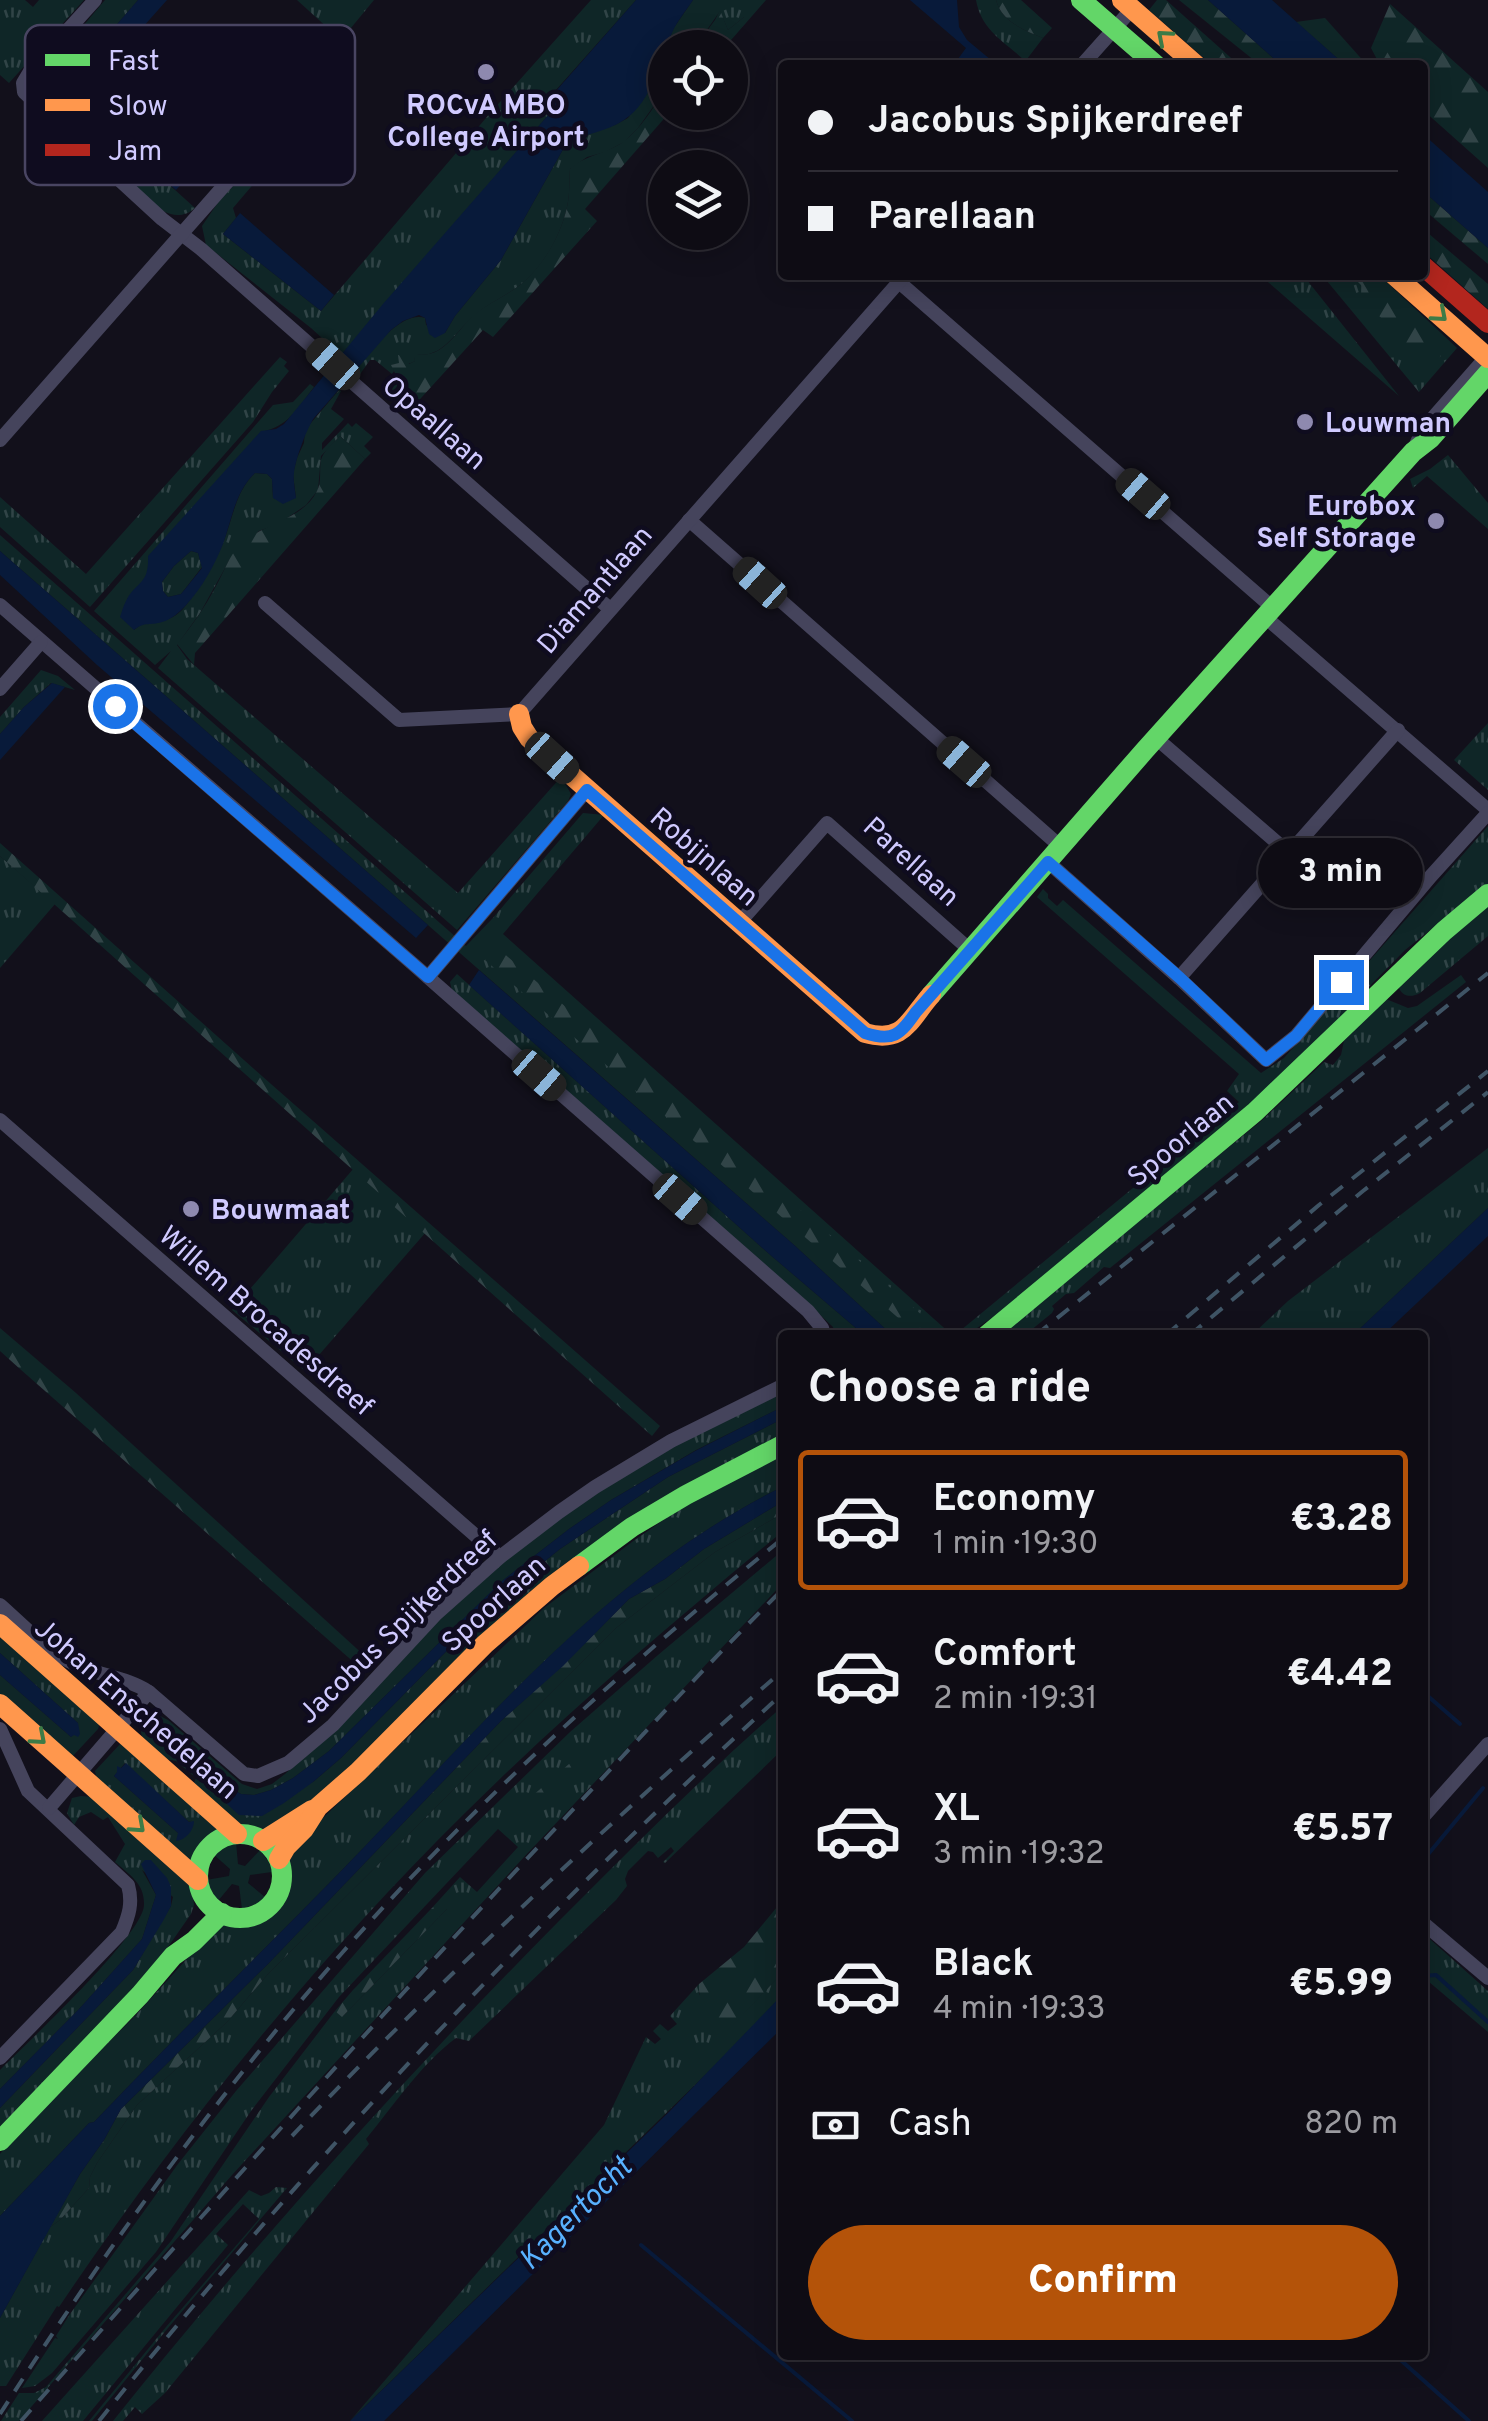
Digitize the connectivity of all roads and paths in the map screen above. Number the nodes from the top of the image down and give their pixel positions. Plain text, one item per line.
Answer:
1 (95, 0) edge
2 (1081, 0) edge
3 (1127, 4) edge
4 (72, 25) edge
5 (1114, 28) junction
6 (1086, 60) edge
7 (1150, 60) edge
8 (1190, 60) edge
9 (125, 185) edge
10 (224, 185) edge
11 (182, 233) junction
12 (1428, 270) edge
13 (900, 280) edge
14 (904, 280) edge
15 (1399, 280) edge
16 (1488, 323) edge
17 (1488, 361) edge
18 (0, 440) edge
19 (688, 520) junction
20 (265, 603) dead end
21 (0, 606) edge
22 (610, 609) junction
23 (1269, 612) junction
24 (41, 642) junction
25 (0, 688) edge
26 (519, 714) junction
27 (1398, 730) junction
28 (1156, 738) junction
29 (587, 790) junction
30 (1488, 812) edge
31 (1055, 854) junction
32 (1288, 854) junction
33 (1488, 894) edge
34 (739, 922) junction
35 (970, 950) junction
36 (428, 977) junction
37 (1180, 978) junction
38 (0, 1120) edge
39 (823, 1330) edge
40 (993, 1330) edge
41 (778, 1388) edge
42 (778, 1447) edge
43 (500, 1557) junction
44 (0, 1605) edge
45 (0, 1624) edge
46 (149, 1692) junction
47 (0, 1704) edge
48 (117, 1727) junction
49 (0, 1729) edge
50 (1488, 1744) edge
51 (78, 1772) junction
52 (318, 1807) junction
53 (49, 1808) junction
54 (1428, 1811) edge
55 (237, 1834) junction
56 (263, 1841) junction
57 (279, 1859) junction
58 (201, 1890) junction
59 (222, 1914) junction
60 (1428, 1927) edge
61 (173, 1956) junction
62 (1488, 1978) edge
63 (0, 2058) edge
64 (0, 2141) edge

1 - 4 street, Opaallaan
2 - 5 main road
3 - 5 street
8 -> 3 main road
5 - 6 street
5 - 7 main road
9 - 11 street, Opaallaan
10 - 11 street
11 - 18 street
11 - 22 street, Opaallaan
12 - 16 main road
13 - 19 street, Diamantlaan
14 - 23 street
15 -> 17 main road
17 - 23 main road
19 - 22 street, Diamantlaan
19 - 31 street
20 - 26 street
21 - 24 street
22 - 26 street, Diamantlaan
23 - 27 street
23 - 28 main road
24 - 25 street
24 - 36 street
26 - 29 main road, Robijnlaan
27 - 30 street
27 - 32 street
28 - 31 main road
28 - 32 street
29 - 34 main road, Robijnlaan
29 - 36 street
30 - 37 street
31 - 35 main road
31 - 37 street
32 - 37 street
33 - 40 main road, Spoorlaan
34 - 35 main road, Robijnlaan
34 - 35 street, Parellaan
36 - 39 street
38 - 43 street, Willem Brocadesdreef
41 - 43 street, Jacobus Spijkerdreef
42 - 52 main road, Spoorlaan
43 - 46 street, Jacobus Spijkerdreef
44 - 46 street
45 - 48 main road, Johan Enschedelaan
46 - 48 street
47 -> 51 main road
48 - 51 street
48 - 55 main road, Johan Enschedelaan
49 - 53 street
50 - 54 street
51 - 53 street
51 -> 58 main road
52 - 56 main road, Spoorlaan
52 - 57 main road, Spoorlaan
53 - 63 street
55 - 56 main road
55 - 58 main road
56 - 57 main road
57 - 59 main road
58 - 59 main road
58 - 61 main road
59 - 61 main road
60 - 62 street
61 - 64 main road

